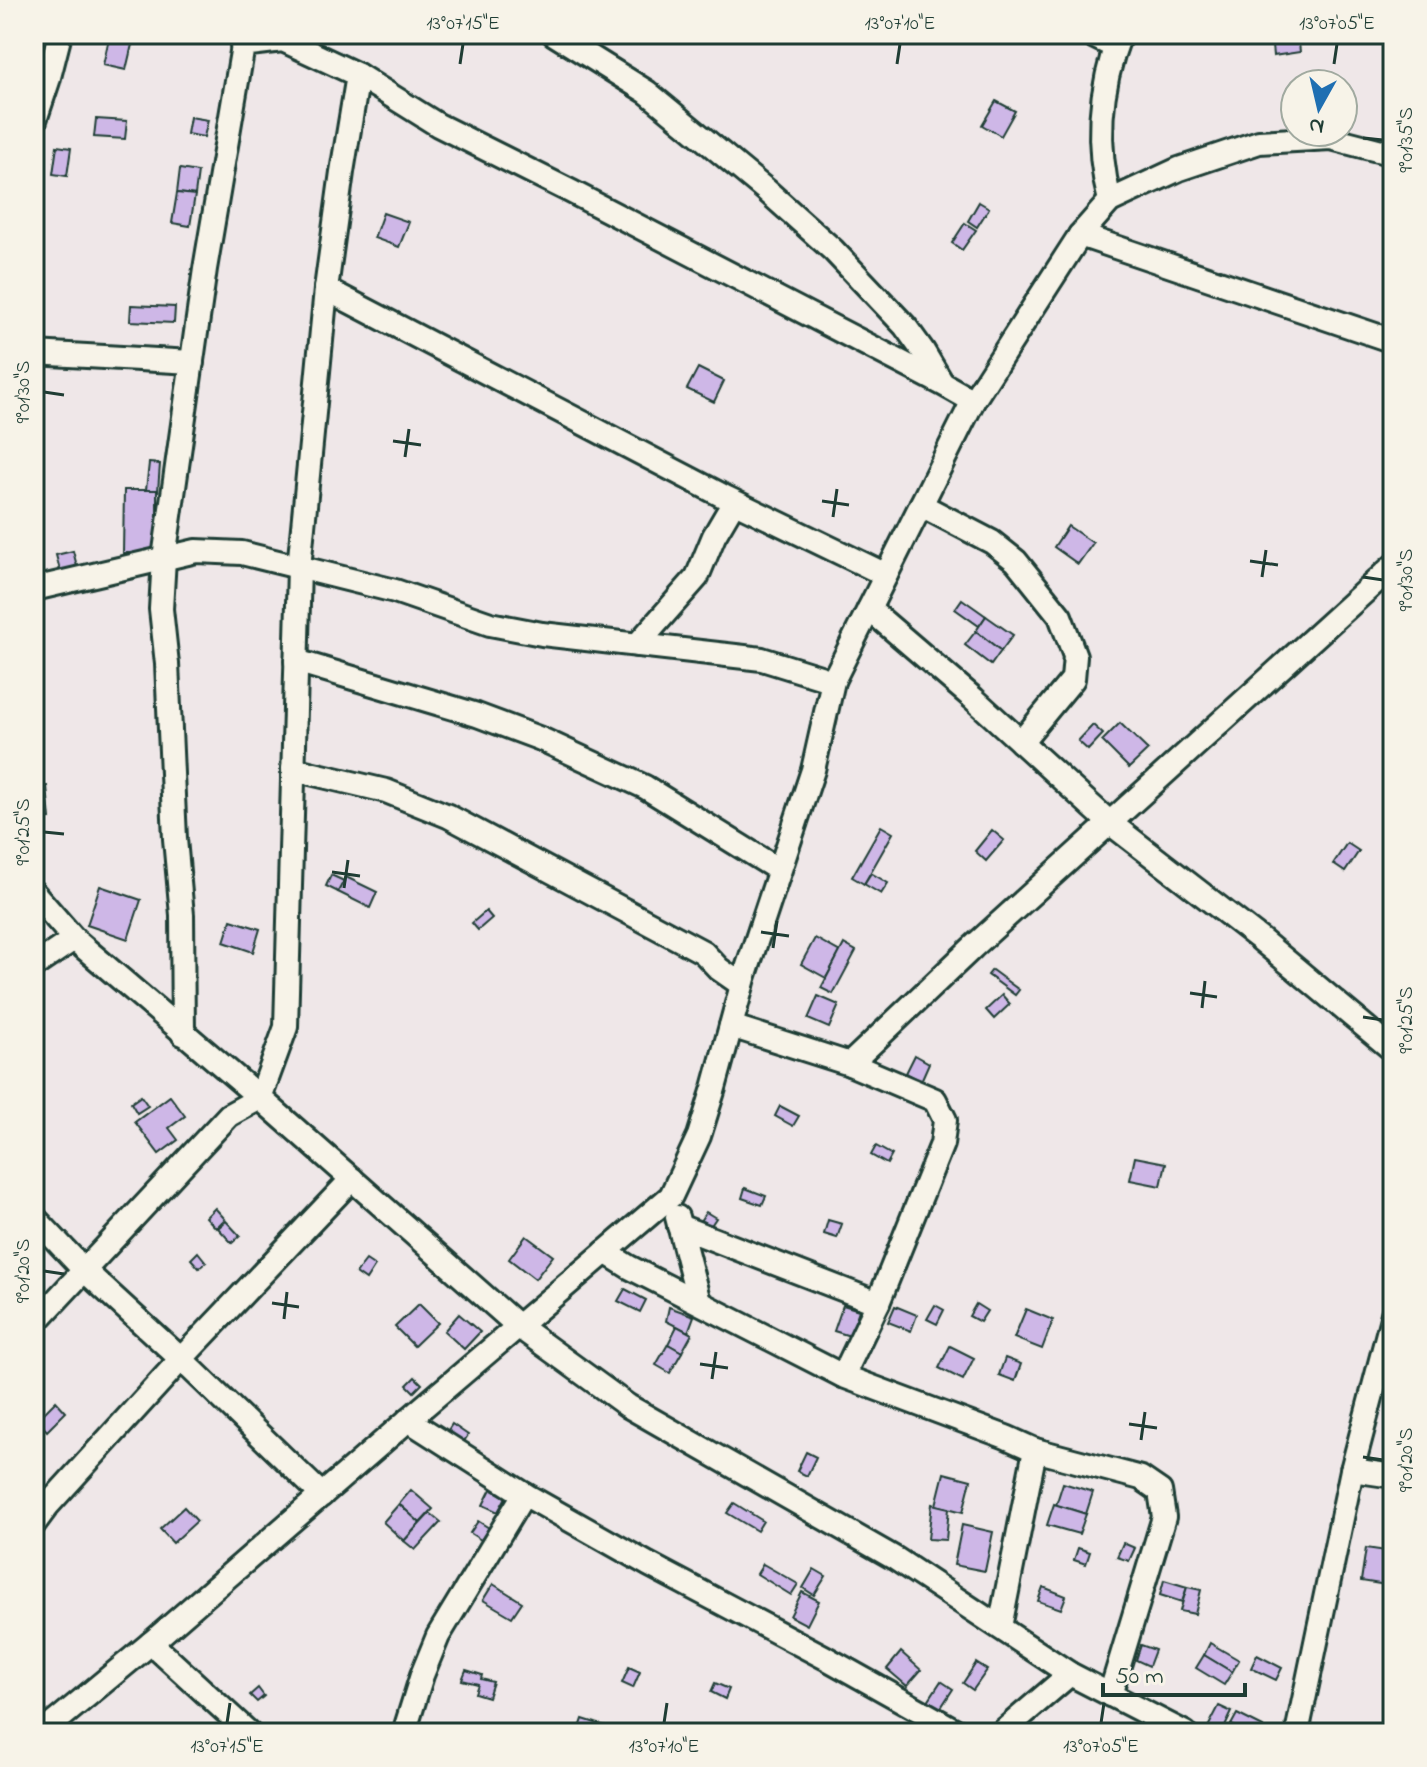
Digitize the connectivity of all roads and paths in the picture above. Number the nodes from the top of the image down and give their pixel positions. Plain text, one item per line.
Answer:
1 (60, 34) edge
2 (554, 34) edge
3 (1089, 34) edge
4 (280, 37) edge
5 (243, 40) edge
6 (1118, 40) edge
7 (358, 75) junction
8 (34, 123) edge
9 (1393, 154) edge
10 (1110, 201) junction
11 (1080, 235) junction
12 (326, 289) junction
13 (1393, 341) edge
14 (34, 353) edge
15 (192, 362) junction
16 (943, 384) junction
17 (973, 401) junction
18 (734, 502) junction
19 (921, 505) junction
20 (164, 558) junction
21 (1393, 566) edge
22 (299, 568) junction
23 (886, 575) junction
24 (34, 589) edge
25 (869, 609) junction
26 (637, 645) junction
27 (296, 661) junction
28 (833, 681) junction
29 (1021, 742) junction
30 (293, 769) junction
31 (1110, 823) junction
32 (779, 870) junction
33 (34, 893) edge
34 (74, 939) junction
35 (34, 966) edge
36 (742, 985) junction
37 (731, 1026) junction
38 (183, 1034) junction
39 (1393, 1050) edge
40 (850, 1064) junction
41 (260, 1098) junction
42 (352, 1179) junction
43 (671, 1196) junction
44 (34, 1217) edge
45 (679, 1226) junction
46 (605, 1252) junction
47 (85, 1271) junction
48 (699, 1302) junction
49 (878, 1303) junction
50 (1393, 1314) edge
51 (34, 1324) edge
52 (518, 1326) junction
53 (181, 1359) junction
54 (843, 1376) junction
55 (408, 1420) junction
56 (1035, 1450) junction
57 (1352, 1470) junction
58 (1393, 1476) edge
59 (524, 1494) junction
60 (322, 1495) junction
61 (34, 1524) edge
62 (1000, 1627) junction
63 (151, 1643) junction
64 (1070, 1674) junction
65 (1110, 1695) junction
66 (42, 1733) edge
67 (249, 1733) edge
68 (404, 1733) edge
69 (960, 1733) edge
70 (1001, 1733) edge
71 (1185, 1733) edge
72 (1297, 1733) edge

1 - 8 street
2 - 16 street
3 - 6 street
4 - 5 street
4 - 7 street
5 - 15 street
6 - 10 street
7 - 12 street
7 - 16 street
9 - 10 street
10 - 11 street
11 - 13 street
11 - 17 street
12 - 18 street
12 - 22 street
14 - 15 street
15 - 20 street
16 - 17 street
17 - 19 street
18 - 23 street
18 - 26 street
19 - 23 street
19 - 29 street
20 - 22 street
20 - 24 street
20 - 38 street
21 - 31 street
22 - 26 street
22 - 27 street
23 - 25 street
25 - 28 street
25 - 29 street
26 - 28 street
27 - 30 street
27 - 32 street
28 - 32 street
29 - 31 street
30 - 36 street
30 - 41 street
31 - 39 street
31 - 40 street
32 - 36 street
33 - 34 street
34 - 35 street
34 - 38 street
36 - 37 street
37 - 40 street
37 - 43 street
38 - 41 street
40 - 49 street
41 - 42 street
41 - 47 street
42 - 52 street
42 - 53 street
43 - 45 street
43 - 46 street
44 - 47 street
45 - 48 street
45 - 49 street
46 - 48 street
46 - 52 street
47 - 51 street
47 - 53 street
48 - 54 street
49 - 54 street
50 - 57 street
52 - 55 street
52 - 62 street
53 - 60 street
53 - 61 street
54 - 56 street
55 - 59 street
55 - 60 street
56 - 62 street
56 - 65 street
57 - 58 street
57 - 72 street
59 - 68 street
59 - 69 street
60 - 63 street
62 - 64 street
63 - 66 street
63 - 67 street
64 - 65 street
64 - 70 street
65 - 71 street

